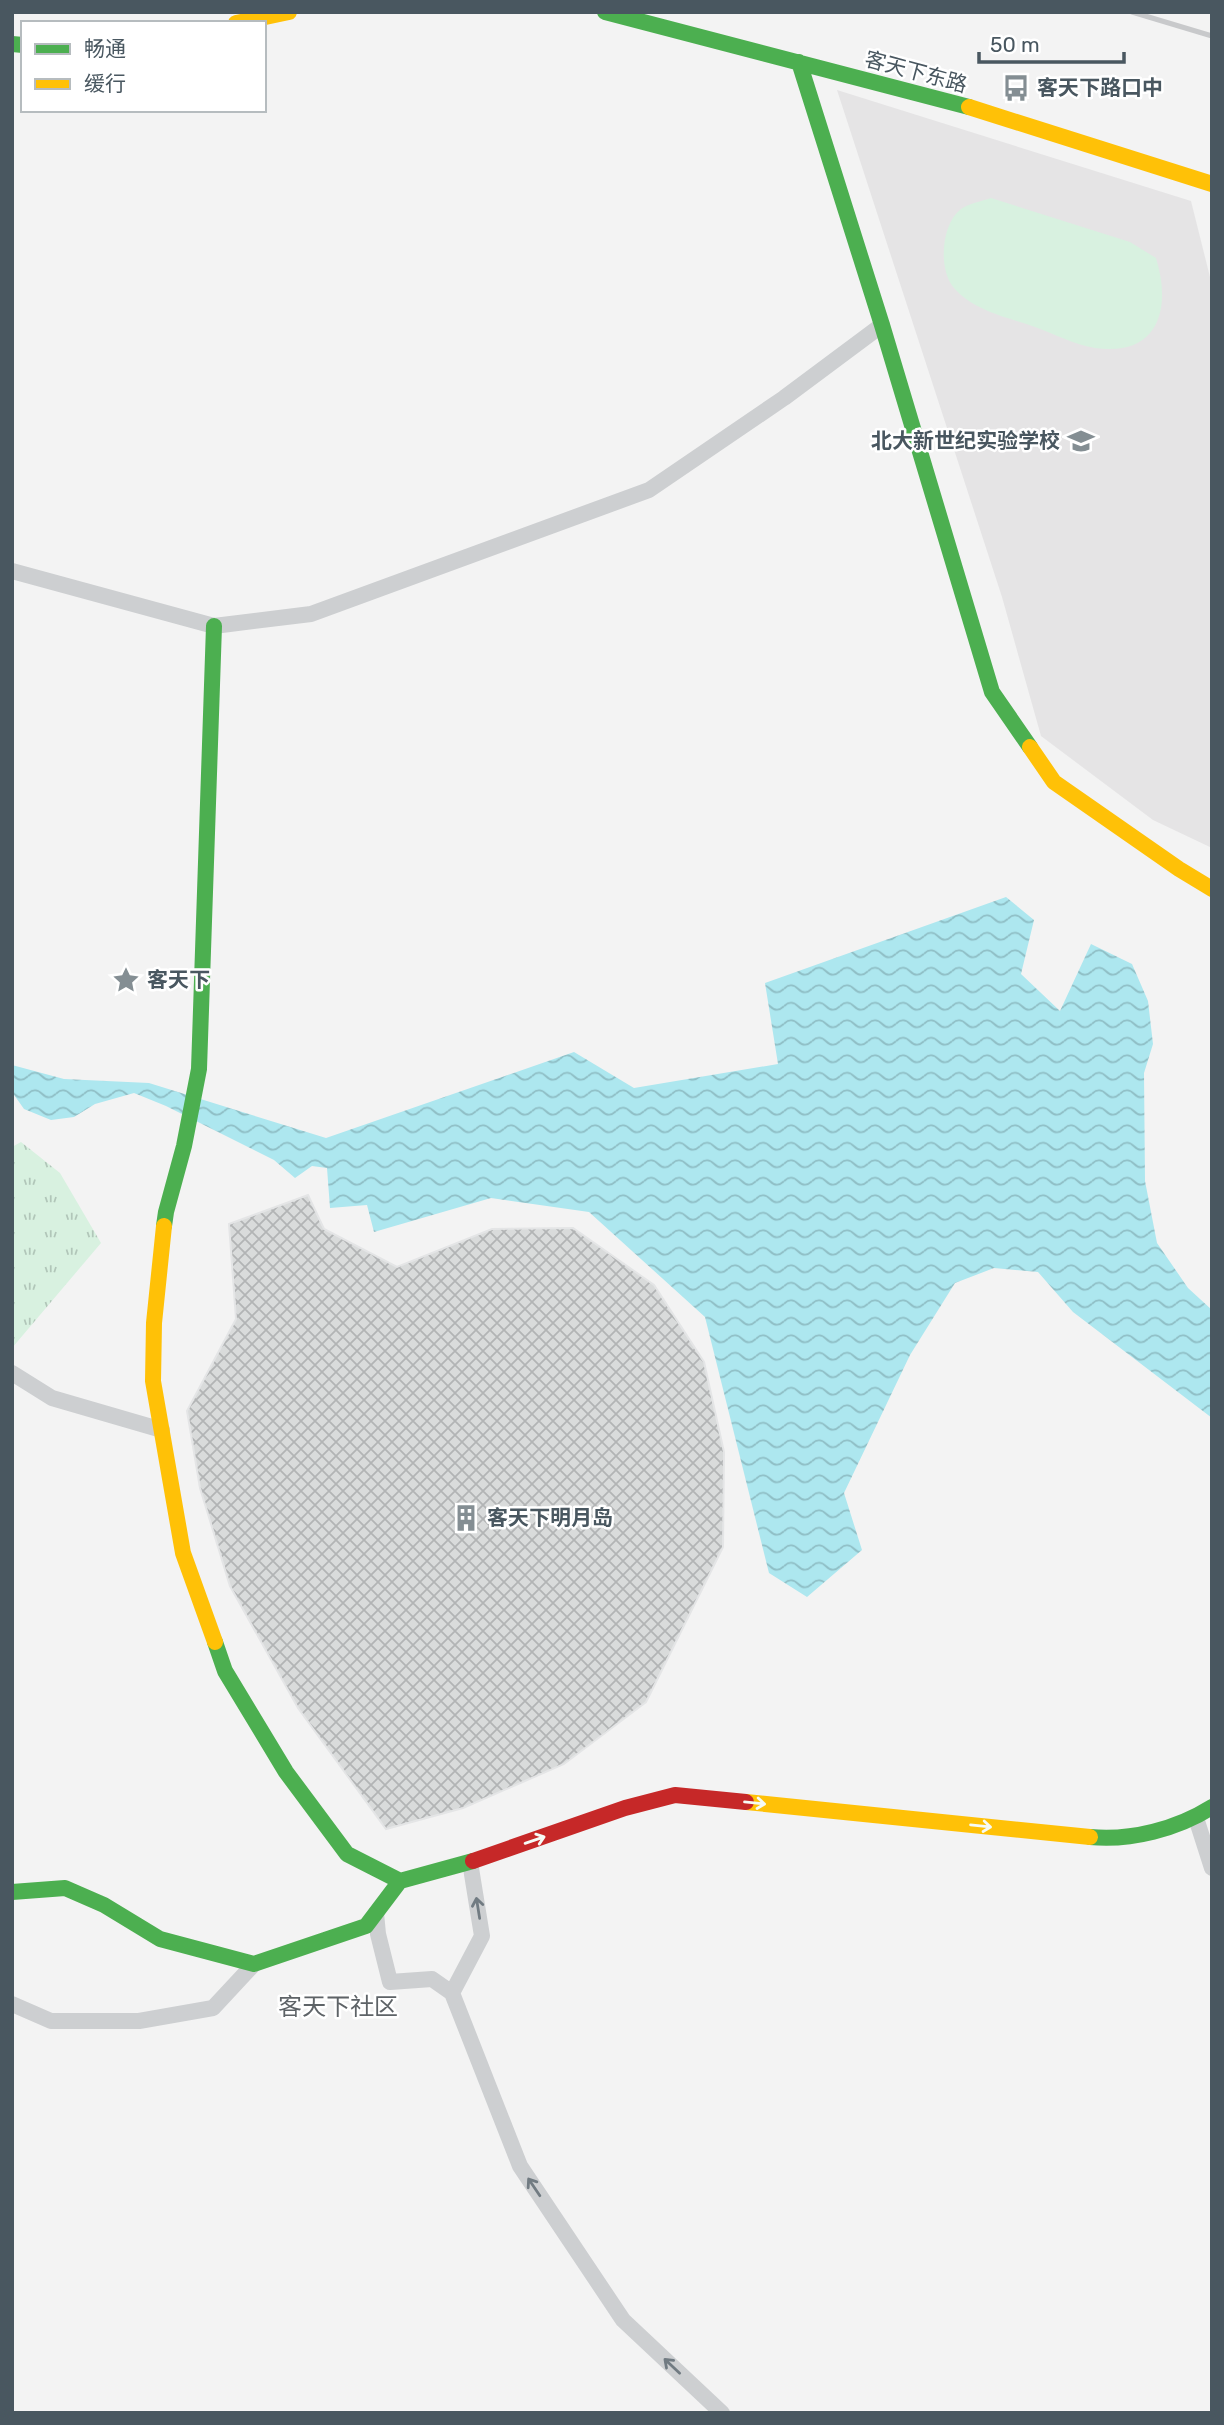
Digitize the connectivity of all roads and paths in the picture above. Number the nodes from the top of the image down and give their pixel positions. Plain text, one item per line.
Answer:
1 (289, 12) edge
2 (605, 12) edge
3 (246, 21) edge
4 (799, 62) junction
5 (1212, 184) edge
6 (882, 325) junction
7 (12, 571) edge
8 (214, 626) junction
9 (1212, 889) edge
10 (12, 1373) edge
11 (162, 1430) junction
12 (1212, 1807) edge
13 (1196, 1818) junction
14 (470, 1862) junction
15 (1212, 1868) edge
16 (400, 1881) junction
17 (12, 1892) edge
18 (376, 1913) junction
19 (254, 1964) junction
20 (452, 1993) junction
21 (12, 2004) edge
22 (722, 2413) edge

1 - 3 street
2 - 4 street, 客天下东路
4 - 5 street, 客天下东路
4 - 6 street
6 - 8 street
6 - 9 street
7 - 8 street
8 - 11 street
10 - 11 street
11 - 16 street
12 - 13 street
14 -> 13 street
13 - 15 street
14 - 16 street
20 -> 14 street
16 - 18 street
17 - 19 street
18 - 19 street
18 - 20 street
19 - 21 street
22 -> 20 street

